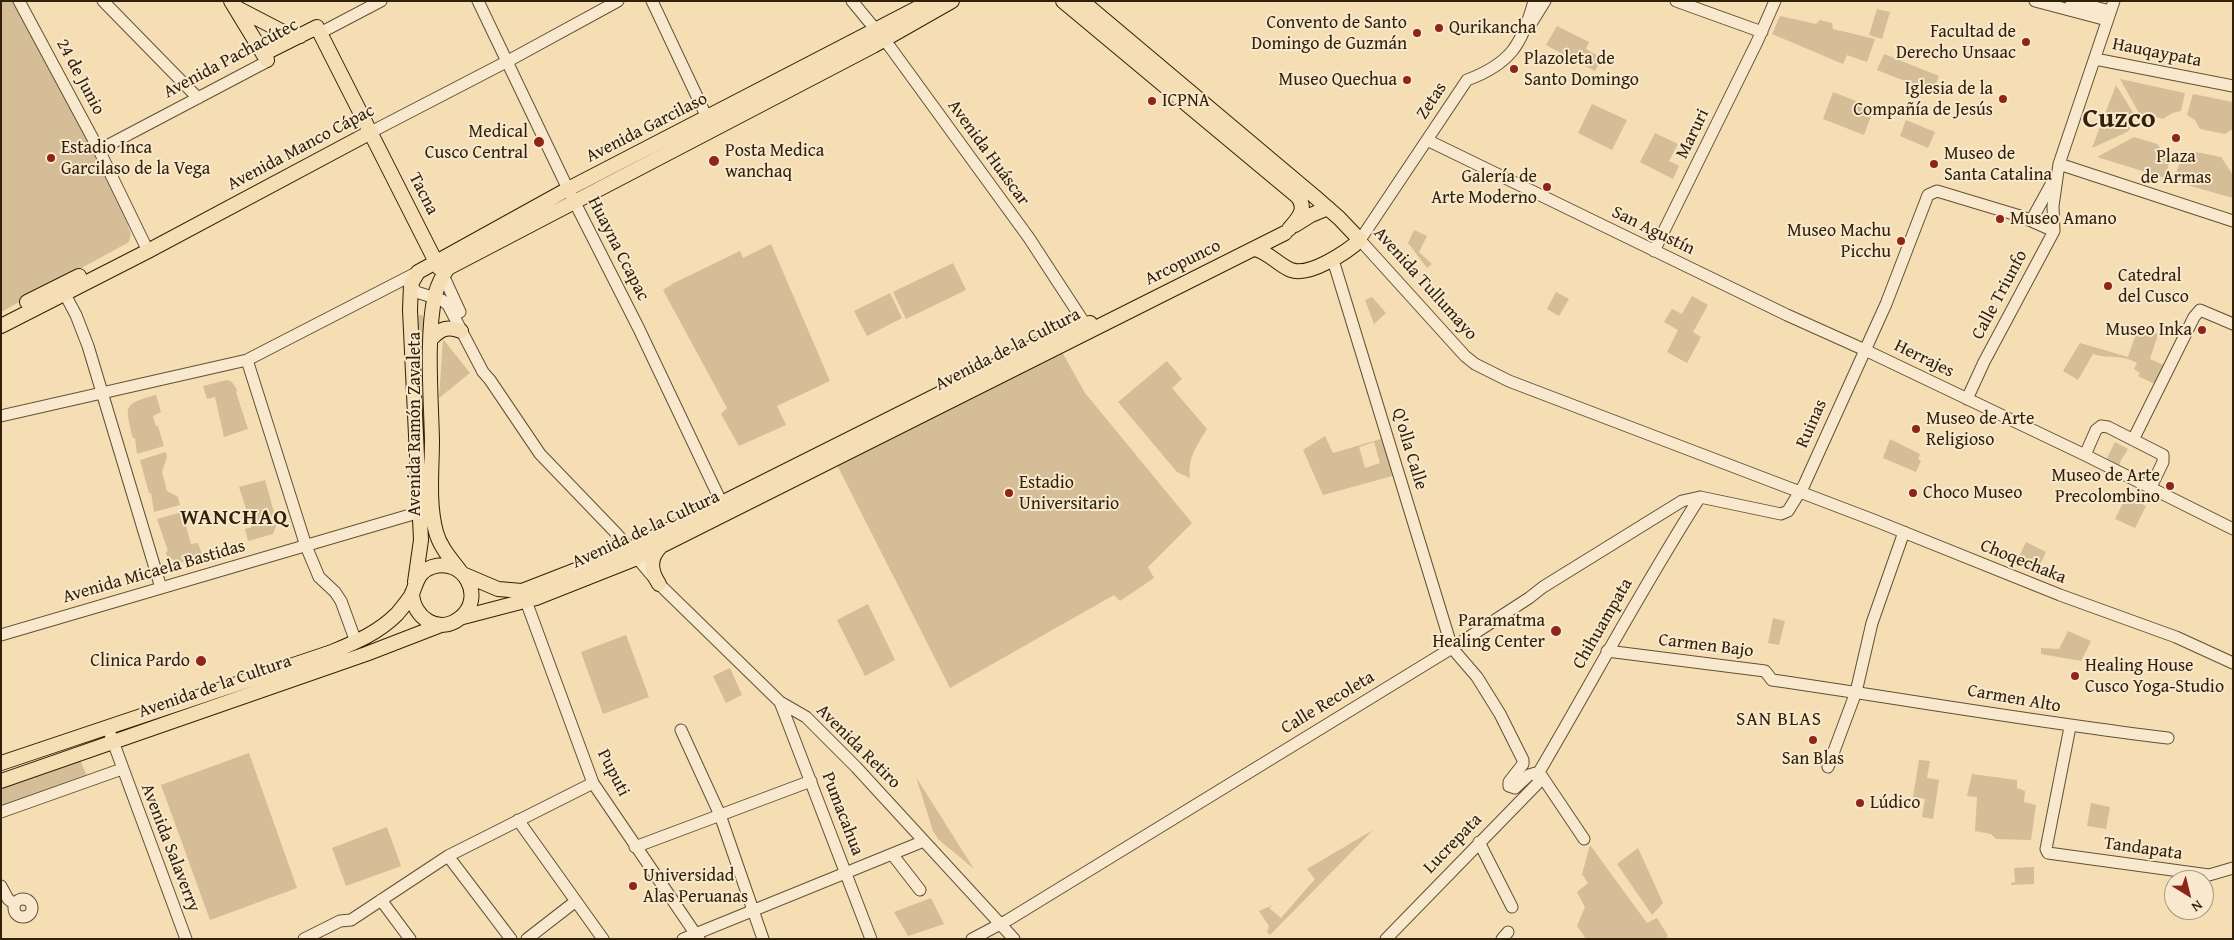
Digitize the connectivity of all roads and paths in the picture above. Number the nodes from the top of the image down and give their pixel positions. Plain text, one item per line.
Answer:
1 (19, 1) edge
2 (103, 1) edge
3 (364, 1) edge
4 (381, 1) edge
5 (478, 1) edge
6 (603, 1) edge
7 (618, 1) edge
8 (652, 1) edge
9 (852, 1) edge
10 (931, 1) edge
11 (952, 1) edge
12 (1063, 1) edge
13 (1082, 1) edge
14 (1534, 1) edge
15 (1545, 1) edge
16 (1676, 1) edge
17 (1775, 1) edge
18 (2035, 1) edge
19 (2071, 1) edge
20 (232, 4) edge
21 (2111, 11) edge
22 (318, 30) junction
23 (1526, 31) junction
24 (1762, 32) junction
25 (880, 35) junction
26 (300, 36) junction
27 (266, 57) junction
28 (506, 58) junction
29 (2095, 59) junction
30 (2233, 86) edge
31 (196, 95) junction
32 (710, 124) junction
33 (369, 129) junction
34 (1427, 140) junction
35 (98, 148) junction
36 (2059, 164) junction
37 (2056, 177) junction
38 (571, 195) junction
39 (1328, 208) junction
40 (2031, 221) junction
41 (2233, 221) edge
42 (2054, 231) junction
43 (1287, 232) junction
44 (1363, 235) junction
45 (146, 248) junction
46 (1255, 248) junction
47 (1654, 251) junction
48 (1333, 260) junction
49 (436, 261) junction
50 (1279, 262) junction
51 (414, 278) junction
52 (441, 278) junction
53 (62, 289) junction
54 (435, 298) junction
55 (1, 315) edge
56 (2233, 324) edge
57 (1, 326) edge
58 (1091, 327) junction
59 (461, 331) junction
60 (432, 338) junction
61 (1865, 350) junction
62 (247, 360) junction
63 (490, 380) junction
64 (102, 393) junction
65 (1967, 399) junction
66 (1, 416) edge
67 (2133, 440) junction
68 (2085, 455) junction
69 (2150, 489) junction
70 (1800, 493) junction
71 (1700, 496) junction
72 (725, 509) junction
73 (426, 511) junction
74 (2233, 529) edge
75 (1904, 532) junction
76 (306, 546) junction
77 (661, 546) junction
78 (633, 553) junction
79 (462, 573) junction
80 (659, 584) junction
81 (161, 588) junction
82 (413, 588) junction
83 (525, 600) junction
84 (462, 617) junction
85 (441, 625) junction
86 (1, 635) edge
87 (356, 642) junction
88 (1452, 648) junction
89 (1607, 651) junction
90 (2233, 663) edge
91 (1856, 692) junction
92 (780, 702) junction
93 (2070, 726) junction
94 (108, 728) junction
95 (681, 730) dead end
96 (2168, 738) dead end
97 (112, 743) junction
98 (1, 763) edge
99 (1828, 767) dead end
100 (122, 769) junction
101 (1539, 772) junction
102 (1, 781) edge
103 (811, 781) junction
104 (593, 783) junction
105 (1, 812) edge
106 (720, 815) junction
107 (518, 820) junction
108 (1584, 839) dead end
109 (924, 841) junction
110 (1479, 842) junction
111 (635, 846) junction
112 (892, 854) junction
113 (448, 856) junction
114 (2233, 868) edge
115 (846, 872) junction
116 (1, 886) edge
117 (920, 890) dead end
118 (381, 900) junction
119 (576, 901) junction
120 (14, 904) dead end
121 (1512, 907) dead end
122 (753, 910) junction
123 (1001, 924) junction
124 (697, 936) edge
125 (978, 938) edge
126 (186, 939) edge
127 (304, 939) edge
128 (410, 939) edge
129 (511, 939) edge
130 (527, 939) edge
131 (603, 939) edge
132 (683, 939) edge
133 (763, 939) edge
134 (872, 939) edge
135 (1014, 939) edge
136 (1386, 939) edge

1 - 35 street, 24 de Junio
2 - 31 street
3 - 22 street, Avenida Pachacútec
4 - 22 street, Avenida Pachacútec
5 - 28 street, Huayna Ccapac
6 - 28 street, Avenida Manco Cápac
7 - 28 street, Avenida Manco Cápac
8 - 32 street
9 - 25 street, Avenida Huáscar
10 - 25 main road, Avenida Garcilaso
11 - 25 main road, Avenida Garcilaso
12 - 43 main road
13 - 39 main road, Avenida Tullumayo
14 - 23 street
15 - 23 street
16 - 24 street
17 - 24 street, Maruri
18 - 21 street
19 - 21 street
20 - 26 main road
20 - 27 main road
21 - 29 street
22 - 26 main road, Avenida Pachacútec
22 - 27 main road, Avenida Pachacútec
22 - 33 main road, Tacna
23 - 34 street, Zetas
24 - 47 street, Maruri
25 - 32 main road, Avenida Garcilaso
25 - 58 street, Avenida Huáscar
26 - 27 main road, Avenida Pachacútec
27 - 31 street, Avenida Pachacútec
28 - 33 street, Avenida Manco Cápac
28 - 38 street, Huayna Ccapac
29 - 30 street, Hauqaypata
29 - 36 street, Hauqaypata
31 - 35 street, Avenida Pachacútec
32 - 38 main road, Avenida Garcilaso
33 - 45 main road, Avenida Manco Cápac
33 - 49 main road, Tacna
34 - 44 street, Zetas
34 - 47 street, San Agustín
35 - 45 street, 24 de Junio
36 - 37 street, Hauqaypata
36 - 41 street
37 - 40 street
37 - 42 street
38 - 49 main road, Avenida Garcilaso
38 - 52 main road, Avenida Garcilaso
38 - 72 street, Huayna Ccapac
39 - 43 main road, Arcopunco
39 - 44 main road, Avenida Tullumayo
40 - 42 street
40 - 61 street, Ruinas
42 - 65 street, Calle Triunfo
43 - 46 main road, Arcopunco
43 - 50 main road
44 - 48 main road
44 - 70 street, Avenida Tullumayo
45 - 53 main road, Avenida Manco Cápac
46 - 50 main road
46 - 58 main road, Arcopunco
47 - 61 street, San Agustín
48 - 50 main road
48 - 88 street, Q'olla Calle
49 - 51 main road, Avenida Garcilaso
49 - 52 main road, Tacna
51 - 54 street, Tacna
51 - 62 street
51 - 73 main road, Avenida Ramón Zavaleta
52 - 54 main road
52 - 63 street, Tacna
53 - 55 main road, Avenida Manco Cápac
53 - 57 main road, Avenida Manco Cápac
53 - 64 street
54 - 59 street, Tacna
54 - 60 main road, Avenida Ramón Zavaleta
56 - 67 street
58 - 72 main road, Avenida de la Cultura
59 - 60 main road
59 - 63 street, Tacna
60 - 73 main road, Avenida Ramón Zavaleta
61 - 65 street, Herrajes
61 - 70 street, Ruinas
62 - 64 street
62 - 76 street
63 - 78 street, Tacna
64 - 66 street
64 - 81 street
65 - 68 street, Herrajes
67 - 68 street
67 - 69 street
68 - 69 street, Herrajes
69 - 74 street, Herrajes
70 - 71 street, Ruinas
70 - 75 street, Choqechaka
71 - 88 street, Calle Recoleta
71 - 89 street, Chihuampata
72 - 77 main road, Avenida de la Cultura
72 - 78 main road, Avenida de la Cultura
73 - 76 street, Avenida Micaela Bastidas
73 - 79 main road, Avenida Ramón Zavaleta
73 - 82 main road, Avenida Ramón Zavaleta
75 - 90 street, Choqechaka
75 - 91 street
76 - 81 street, Avenida Micaela Bastidas
76 - 87 street
77 - 78 main road, Avenida de la Cultura
77 - 80 main road
78 - 80 street, Tacna
78 - 83 main road, Avenida de la Cultura
79 - 82 main road
79 - 83 main road, Avenida de la Cultura
79 - 84 main road
80 - 92 street, Avenida Retiro
81 - 86 street, Avenida Micaela Bastidas
82 - 85 main road
82 - 87 main road
83 - 84 main road, Avenida de la Cultura
83 - 104 street, Puputi
84 - 85 main road
85 - 97 main road, Avenida de la Cultura
87 - 94 main road, Avenida de la Cultura
88 - 101 street
88 - 123 street, Calle Recoleta
89 - 91 street, Carmen Bajo
89 - 101 street, Chihuampata
91 - 93 street, Carmen Alto
91 - 99 street
92 - 103 street, Pumacahua
92 - 109 street, Avenida Retiro
93 - 96 street, Carmen Alto
93 - 114 street, Tandapata
94 - 97 street, Avenida Salaverry
94 - 98 main road, Avenida de la Cultura
95 - 106 street
97 - 100 street, Avenida Salaverry
97 - 102 main road, Avenida de la Cultura
100 - 105 street
100 - 126 street, Avenida Salaverry
101 - 108 street
101 - 110 street, Lucrepata
103 - 106 street
103 - 115 street, Pumacahua
104 - 107 street
104 - 111 street, Puputi
106 - 111 street
106 - 122 street
107 - 113 street
107 - 119 street
109 - 112 street
109 - 123 street, Avenida Retiro
110 - 121 street
110 - 136 street, Lucrepata
111 - 124 street, Puputi
112 - 115 street
112 - 117 street
113 - 118 street
113 - 129 street
115 - 122 street
115 - 134 street, Pumacahua
116 - 120 street
118 - 127 street
118 - 128 street
119 - 130 street
119 - 131 street
122 - 124 street
122 - 133 street
123 - 125 street, Calle Recoleta
123 - 135 street, Avenida Retiro
124 - 132 street

